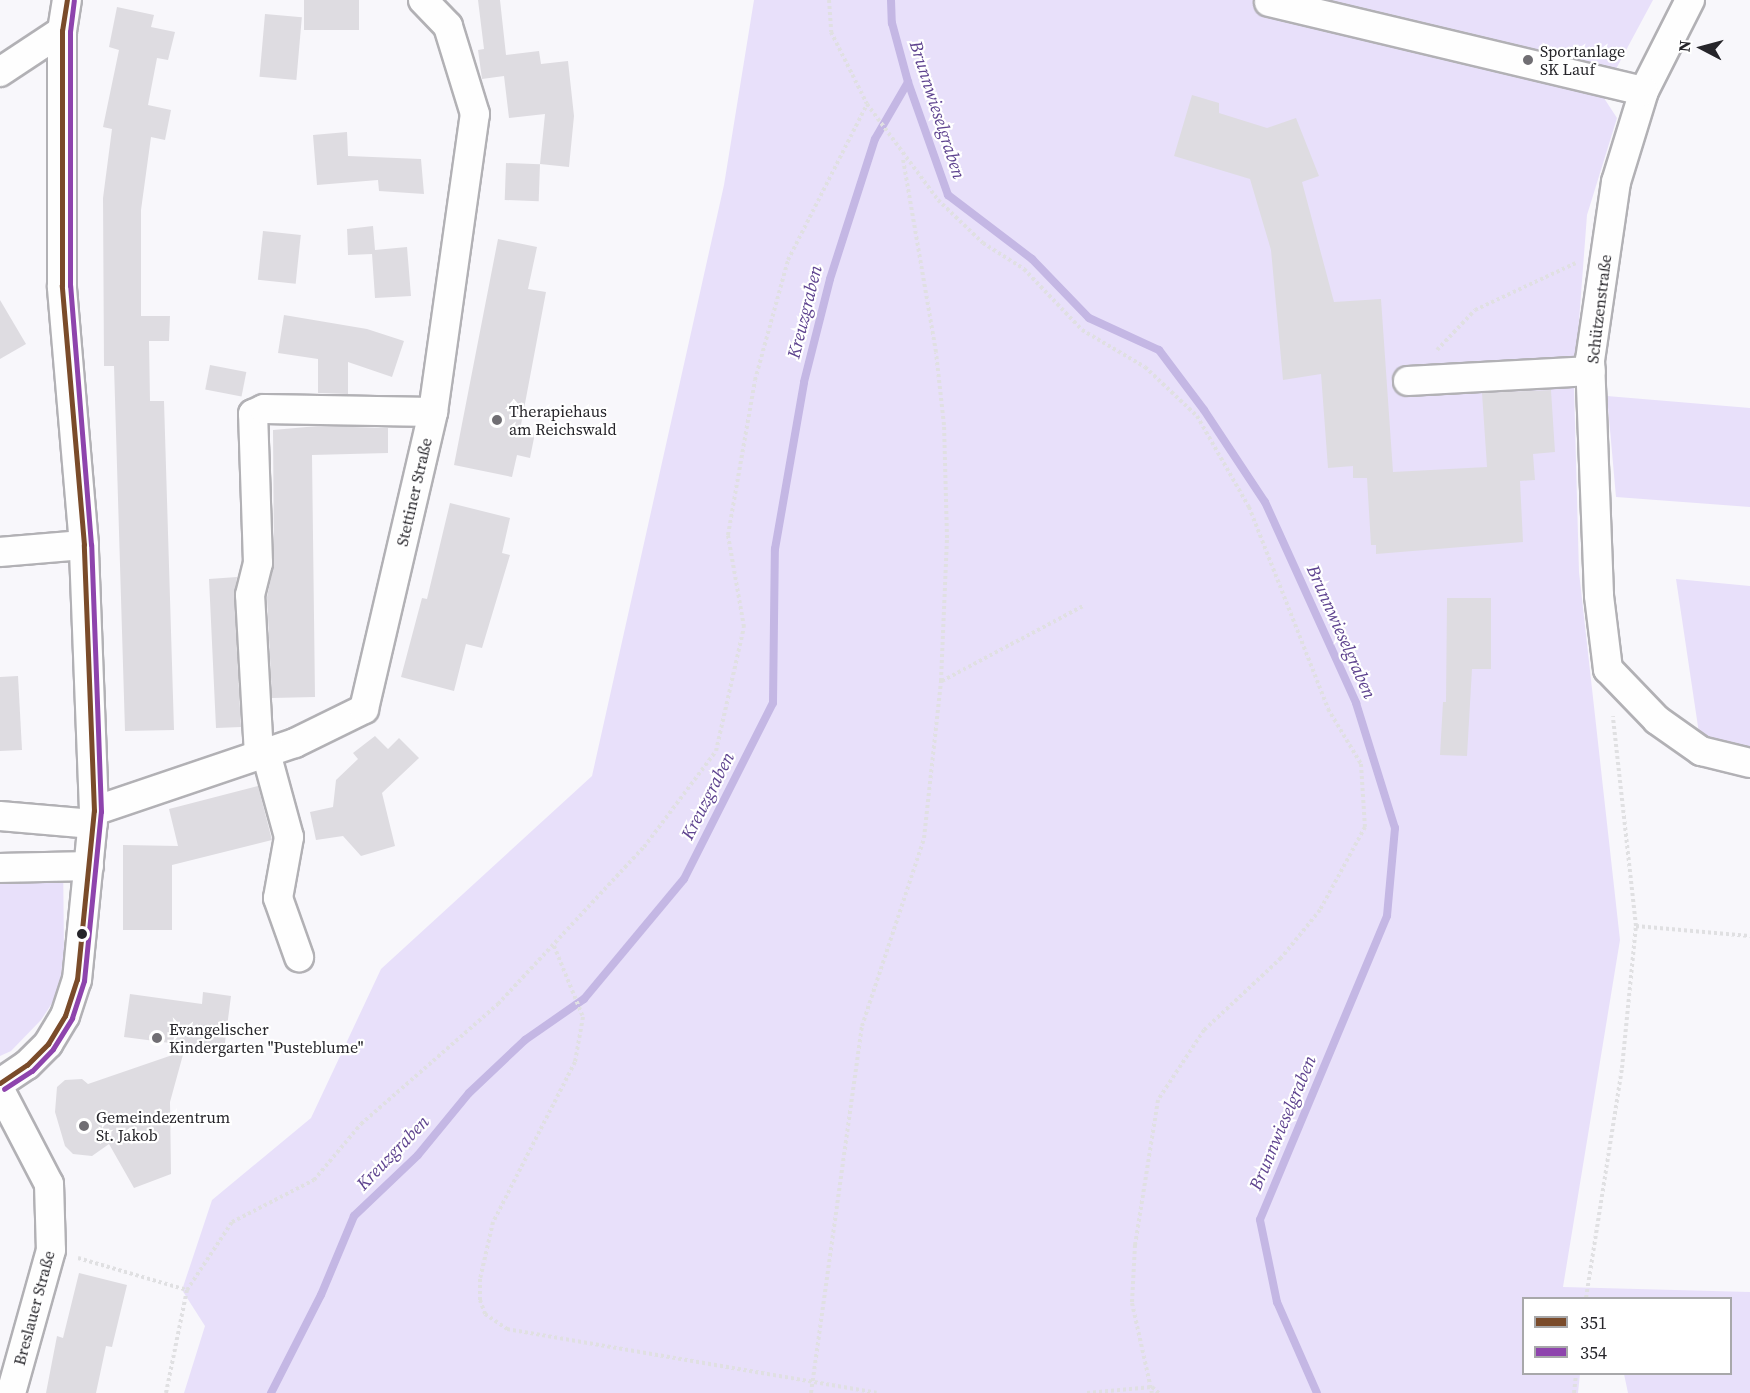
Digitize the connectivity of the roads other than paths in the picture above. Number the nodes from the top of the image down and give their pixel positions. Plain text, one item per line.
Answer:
1 (67, 0) edge
2 (423, 0) edge
3 (1690, 0) edge
4 (1269, 2) dead end
5 (62, 30) junction
6 (0, 72) edge
7 (1644, 92) junction
8 (1591, 371) junction
9 (1408, 381) road end
10 (433, 412) junction
11 (84, 545) junction
12 (0, 552) edge
13 (262, 754) junction
14 (1750, 763) edge
15 (0, 816) edge
16 (94, 818) junction
17 (89, 866) junction
18 (0, 868) edge
19 (299, 957) dead end
20 (0, 1083) edge
21 (0, 1090) edge
22 (11, 1393) edge

1 - 5 street
2 - 10 street, Stettiner Straße
3 - 7 street, Schützenstraße
4 - 7 street
5 - 6 street
5 - 11 street
7 - 8 street, Schützenstraße
8 - 9 street
8 - 14 street, Schützenstraße
10 - 13 street, Stettiner Straße
10 - 13 street
11 - 12 street
11 - 16 street
13 - 16 street, Stettiner Straße
13 - 19 street
15 - 16 street
16 - 17 street
17 - 18 street
17 - 20 street
21 - 22 street, Breslauer Straße

